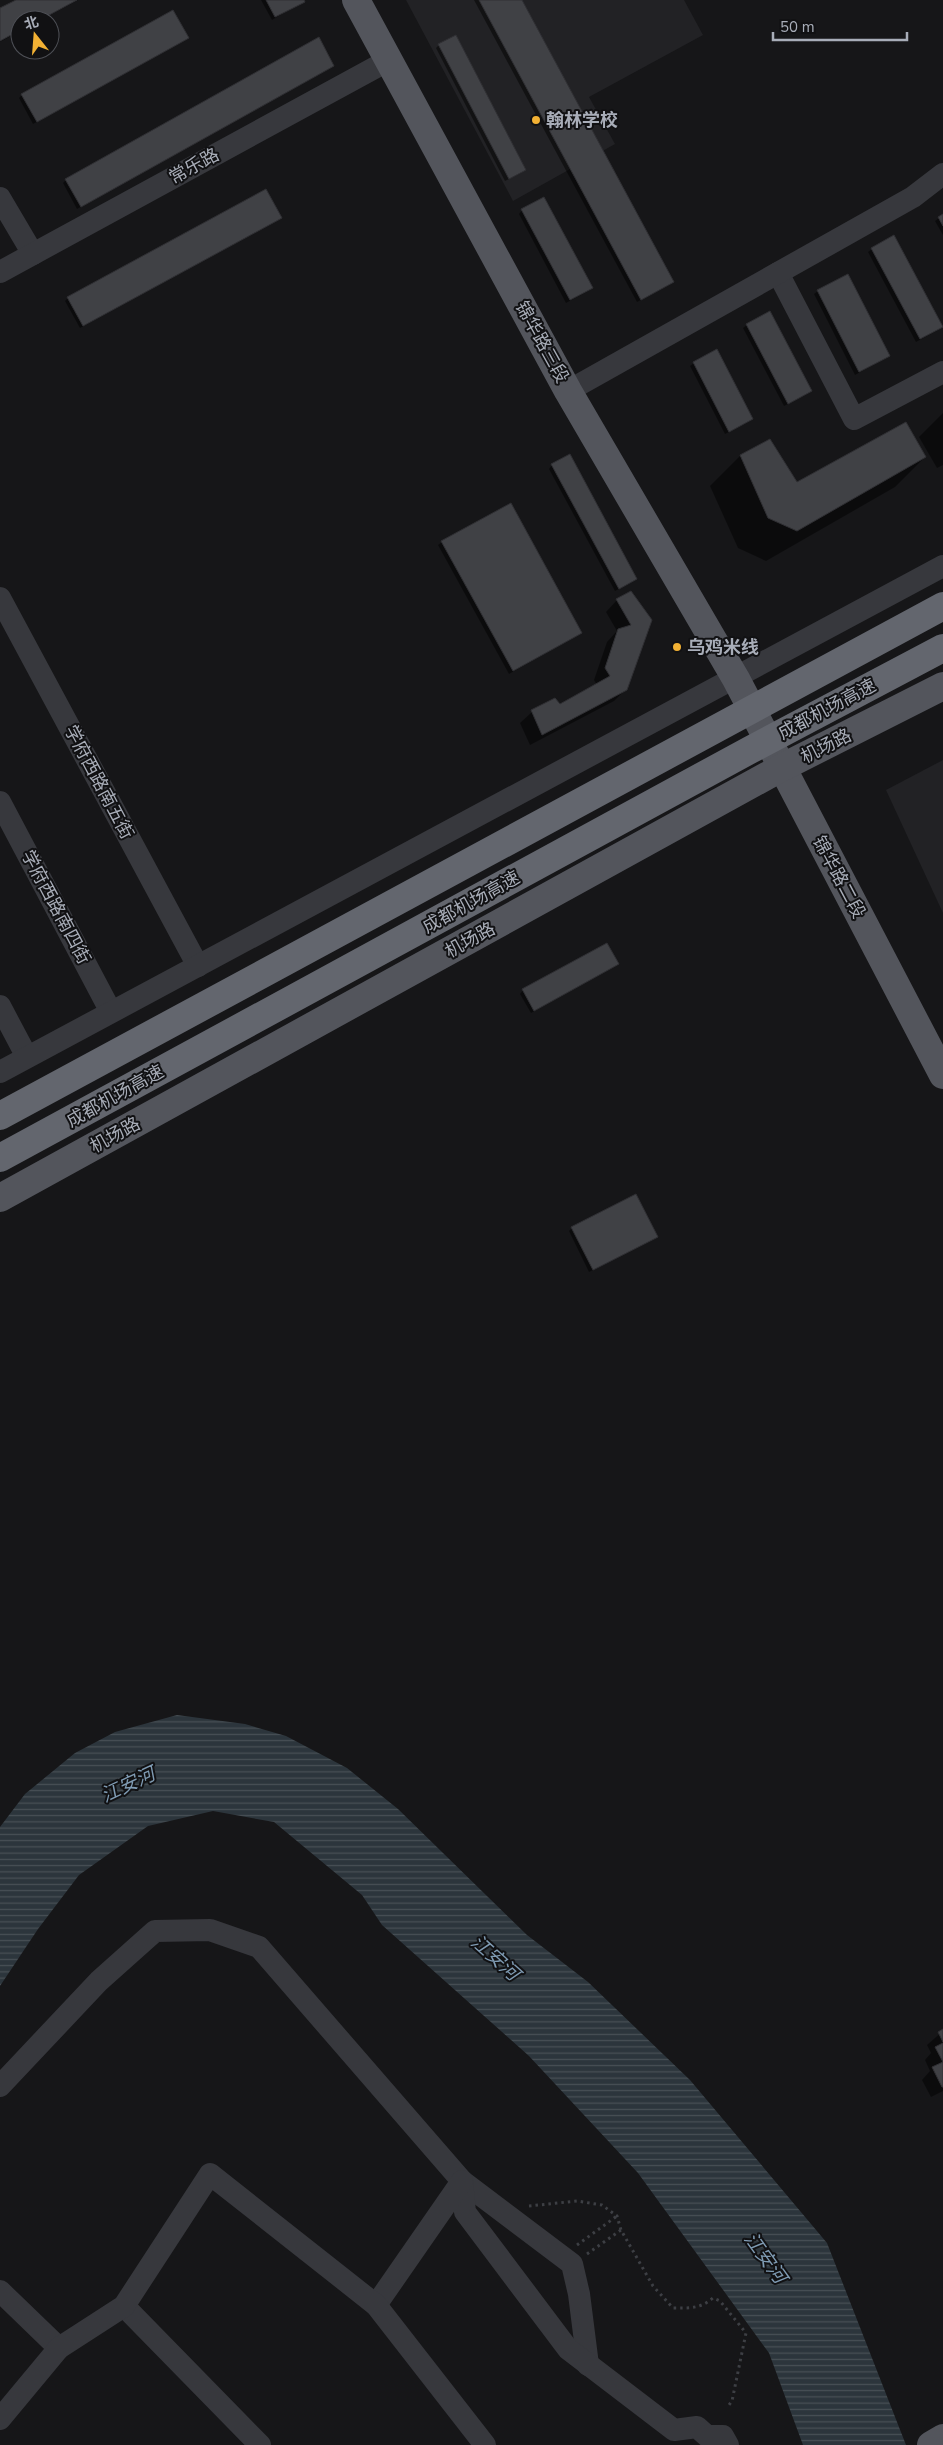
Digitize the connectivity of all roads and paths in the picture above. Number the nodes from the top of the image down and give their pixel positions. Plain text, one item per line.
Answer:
1 (356, 0) edge
2 (389, 60) junction
3 (943, 174) edge
4 (0, 198) edge
5 (33, 254) junction
6 (0, 272) edge
7 (778, 273) junction
8 (943, 372) edge
9 (568, 391) junction
10 (943, 566) edge
11 (0, 598) edge
12 (943, 606) edge
13 (943, 648) edge
14 (736, 679) junction
15 (943, 686) edge
16 (781, 768) junction
17 (0, 802) edge
18 (198, 966) junction
19 (0, 1006) edge
20 (111, 1012) junction
21 (27, 1057) junction
22 (0, 1072) edge
23 (943, 1075) edge
24 (0, 1116) edge
25 (0, 1158) edge
26 (0, 1198) edge
27 (0, 2086) edge
28 (462, 2181) junction
29 (504, 2212) junction
30 (617, 2216) junction
31 (622, 2230) junction
32 (567, 2260) junction
33 (0, 2291) edge
34 (376, 2305) junction
35 (124, 2306) junction
36 (59, 2348) junction
37 (588, 2366) junction
38 (729, 2405) dead end
39 (0, 2419) edge
40 (943, 2438) edge
41 (260, 2445) edge
42 (485, 2445) edge
43 (728, 2445) edge
44 (931, 2445) edge

1 - 2 main road, 锦华路三段
2 - 5 street, 常乐路
2 - 9 main road, 锦华路三段
3 - 7 street
4 - 5 street
5 - 6 street, 常乐路
7 - 8 street
7 - 9 street
9 - 14 main road, 锦华路三段
10 - 14 street
11 - 18 street, 学府西路南五街
12 - 24 highway, 成都机场高速, bridge
13 - 25 highway, 成都机场高速, bridge
14 - 16 main road, 锦华路二段
14 - 18 street
15 - 16 main road, 机场路
16 - 23 main road, 锦华路二段
16 - 26 main road, 机场路
17 - 20 street, 学府西路南四街
18 - 20 street
19 - 21 street
20 - 21 street
21 - 22 street
27 - 28 street
28 - 29 street
28 - 34 street
28 - 37 street
29 - 30 path
29 - 32 street
30 - 31 path
30 - 32 path
31 - 32 path
31 - 38 path
32 - 37 street
33 - 36 street
34 - 35 street
34 - 42 street
35 - 36 street
35 - 41 street
36 - 39 street
37 - 43 street
40 - 44 main road

